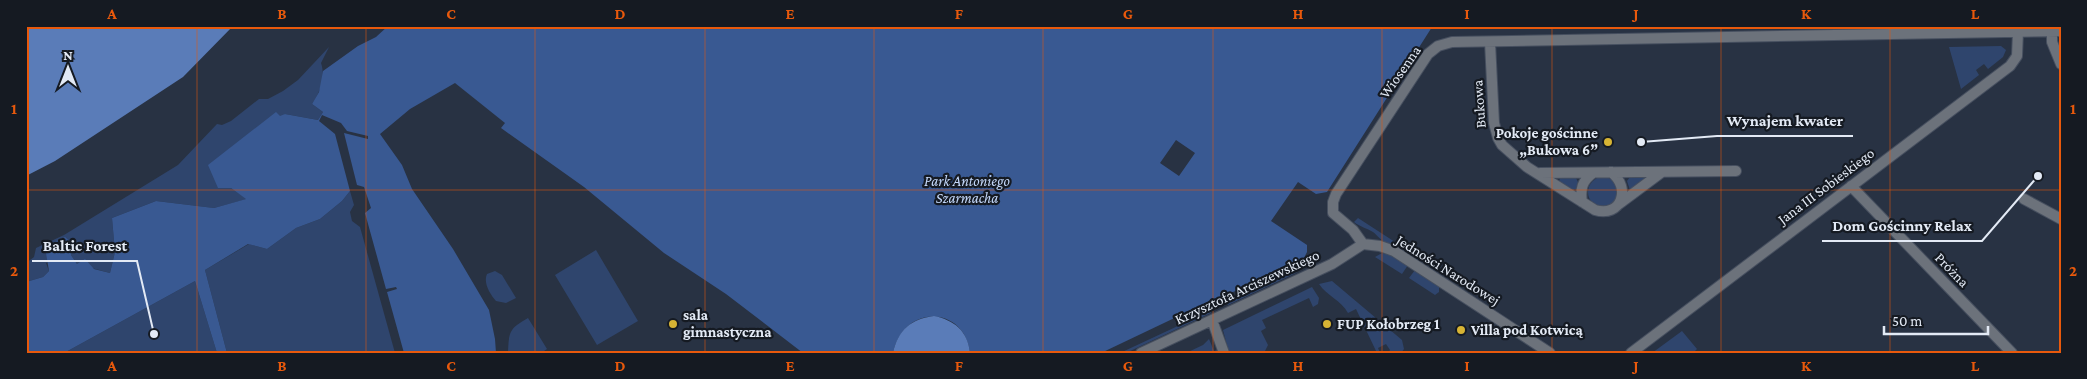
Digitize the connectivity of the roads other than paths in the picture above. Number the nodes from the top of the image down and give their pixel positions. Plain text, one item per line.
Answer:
1 (2056, 31) edge
2 (2018, 32) junction
3 (1490, 42) junction
4 (2061, 64) edge
5 (1736, 171) dead end
6 (1611, 172) junction
7 (1662, 172) junction
8 (1539, 173) junction
9 (1593, 173) junction
10 (1851, 186) junction
11 (2024, 199) dead end
12 (1582, 202) junction
13 (1616, 207) junction
14 (2061, 219) edge
15 (1364, 244) junction
16 (1213, 323) junction
17 (1141, 353) edge
18 (1224, 353) edge
19 (1550, 353) edge
20 (1630, 353) edge
21 (2012, 353) edge

1 - 2 street, Wiosenna
1 - 4 street
2 - 3 street, Wiosenna
2 - 10 street, Jana III Sobieskiego
3 - 8 street, Bukowa
3 - 15 street, Wiosenna
5 - 7 street
6 - 7 street
6 - 9 street
6 - 13 street
7 - 13 street
8 - 9 street
8 - 12 street, Bukowa
9 - 12 street
10 - 20 street, Jana III Sobieskiego
10 - 21 street, Próżna
11 - 14 street
12 - 13 street, Bukowa
15 - 16 street, Krzysztofa Arciszewskiego
15 - 19 street, Jedności Narodowej
16 - 17 street, Krzysztofa Arciszewskiego
16 - 18 street

